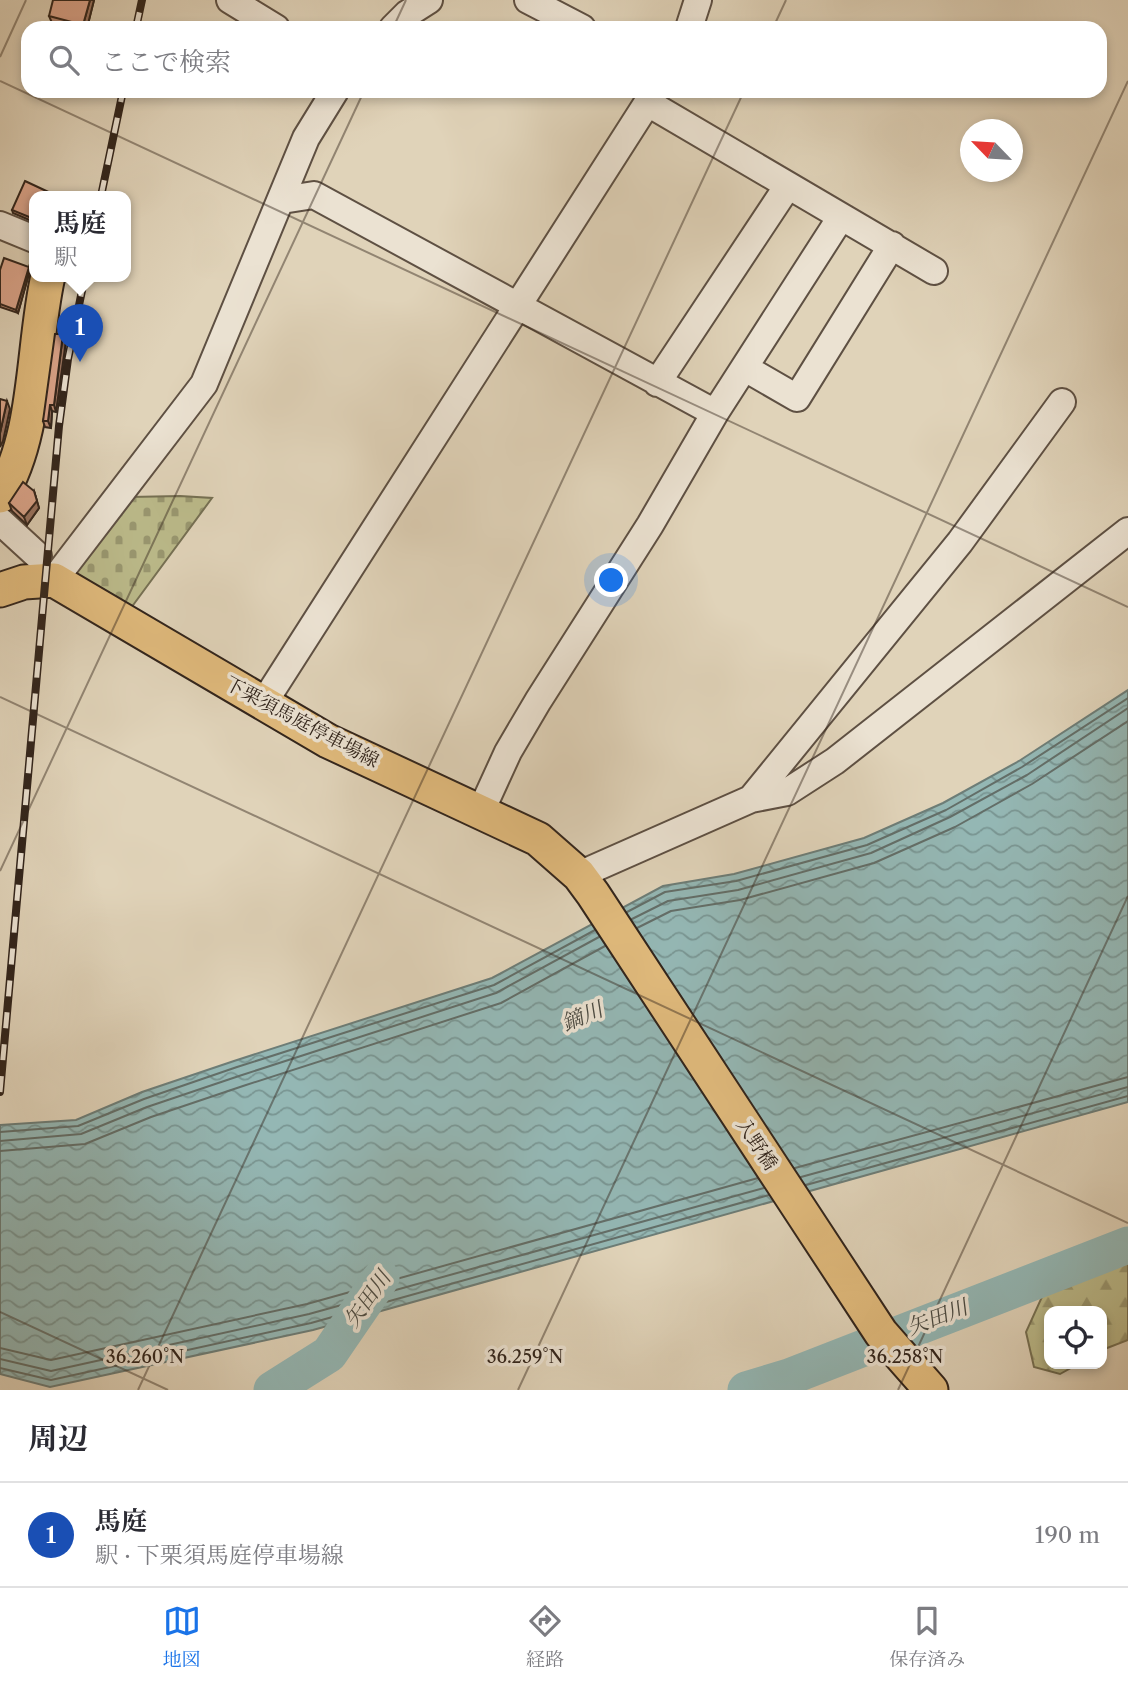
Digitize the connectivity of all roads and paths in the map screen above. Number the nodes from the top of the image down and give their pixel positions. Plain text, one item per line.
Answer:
1 (230, 0) edge
2 (429, 0) edge
3 (528, 0) edge
4 (698, 0) edge
5 (269, 15) edge
6 (400, 21) edge
7 (568, 21) edge
8 (691, 21) edge
9 (331, 98) edge
10 (651, 98) edge
11 (654, 98) edge
12 (787, 187) junction
13 (282, 200) junction
14 (841, 217) junction
15 (0, 225) edge
16 (29, 237) edge
17 (892, 245) junction
18 (934, 271) dead end
19 (47, 282) edge
20 (519, 308) junction
21 (745, 368) junction
22 (657, 383) junction
23 (1062, 402) dead end
24 (715, 413) junction
25 (0, 496) edge
26 (0, 521) edge
27 (1128, 531) edge
28 (46, 568) junction
29 (0, 590) edge
30 (263, 704) junction
31 (751, 799) junction
32 (481, 811) junction
33 (586, 884) junction
34 (930, 1389) edge

1 - 5 street
2 - 6 street
3 - 7 street
4 - 8 street
9 - 13 street
10 - 20 street
11 - 12 street
12 - 14 street
12 - 22 street
13 - 20 street
13 - 28 street
14 - 17 street
14 - 21 street
15 - 16 street
17 - 18 street
17 - 21 street
19 - 25 main road
20 - 22 street
20 - 30 street
21 - 24 street
22 - 24 street
23 - 31 street
24 - 32 street
26 - 28 street
27 - 31 street
28 - 29 main road
28 - 30 main road, 下栗須馬庭停車場線
30 - 32 main road, 下栗須馬庭停車場線
31 - 33 street
32 - 33 main road, 下栗須馬庭停車場線
33 - 34 main road, 入野橋

